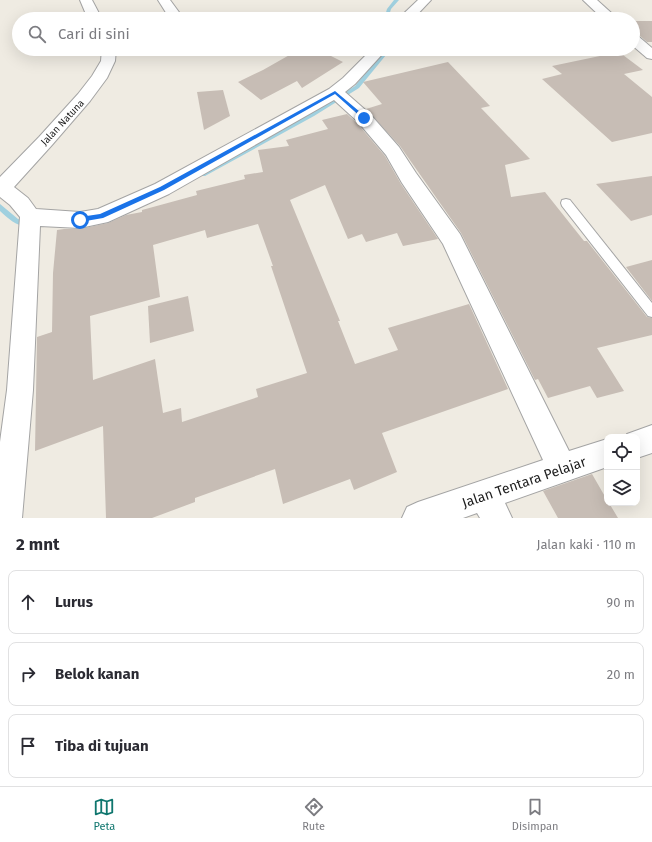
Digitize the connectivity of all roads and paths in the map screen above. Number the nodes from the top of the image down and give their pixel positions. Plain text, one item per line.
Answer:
1 (86, 0) edge
2 (164, 0) edge
3 (425, 0) edge
4 (589, 0) edge
5 (92, 12) edge
6 (172, 12) edge
7 (412, 12) edge
8 (603, 12) edge
9 (640, 45) edge
10 (652, 55) edge
11 (112, 56) edge
12 (374, 56) edge
13 (335, 92) junction
14 (0, 188) edge
15 (566, 202) dead end
16 (29, 226) junction
17 (652, 312) edge
18 (652, 439) edge
19 (640, 443) edge
20 (604, 454) edge
21 (562, 468) junction
22 (490, 507) edge
23 (6, 518) edge
24 (418, 518) edge

1 - 5 street
2 - 6 street
3 - 7 street
4 - 8 street
9 - 10 street
11 - 14 street, Jalan Natuna
12 - 13 street
13 - 16 street
13 - 21 street
14 - 16 street
15 - 17 lane
16 - 23 street
18 - 19 street
20 - 21 street, Jalan Tentara Pelajar
21 - 22 street, Jalan Tentara Pelajar
22 - 24 street, Jalan Tentara Pelajar

